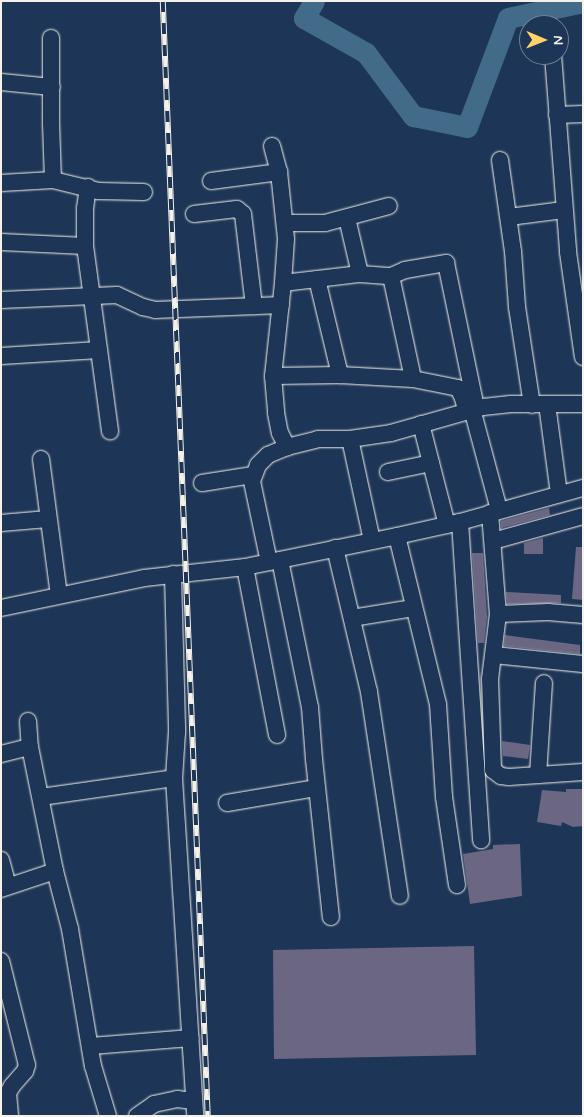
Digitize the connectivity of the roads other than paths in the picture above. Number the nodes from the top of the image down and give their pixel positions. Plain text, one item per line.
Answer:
1 (51, 38) dead end
2 (554, 65) edge
3 (1, 82) edge
4 (52, 87) junction
5 (583, 114) edge
6 (557, 115) junction
7 (272, 146) dead end
8 (500, 160) dead end
9 (279, 172) junction
10 (53, 180) junction
11 (211, 181) dead end
12 (1, 183) edge
13 (88, 188) junction
14 (144, 192) dead end
15 (388, 206) dead end
16 (564, 210) junction
17 (194, 214) dead end
18 (509, 217) junction
19 (347, 218) junction
20 (285, 223) junction
21 (1, 242) edge
22 (85, 246) junction
23 (360, 274) junction
24 (391, 276) junction
25 (317, 279) junction
26 (283, 283) junction
27 (91, 295) junction
28 (1, 300) edge
29 (281, 305) junction
30 (254, 306) junction
31 (99, 350) junction
32 (1, 356) edge
33 (583, 357) edge
34 (340, 375) junction
35 (273, 376) junction
36 (413, 379) junction
37 (540, 404) junction
38 (583, 404) edge
39 (471, 409) junction
40 (421, 424) junction
41 (110, 431) dead end
42 (350, 439) junction
43 (287, 447) junction
44 (41, 459) dead end
45 (431, 463) junction
46 (388, 472) dead end
47 (253, 475) junction
48 (202, 483) dead end
49 (583, 488) edge
50 (559, 494) junction
51 (495, 512) junction
52 (583, 516) edge
53 (48, 519) junction
54 (454, 523) junction
55 (1, 524) edge
56 (397, 536) junction
57 (372, 541) junction
58 (493, 541) junction
59 (335, 548) junction
60 (275, 561) junction
61 (245, 567) junction
62 (173, 574) junction
63 (59, 595) junction
64 (1, 608) edge
65 (413, 608) junction
66 (498, 614) junction
67 (583, 615) edge
68 (352, 618) junction
69 (494, 655) junction
70 (583, 664) edge
71 (544, 683) dead end
72 (28, 720) dead end
73 (278, 735) dead end
74 (30, 748) junction
75 (1, 754) edge
76 (583, 772) edge
77 (538, 774) junction
78 (174, 778) junction
79 (317, 788) junction
80 (41, 797) junction
81 (227, 803) dead end
82 (481, 840) dead end
83 (1, 860) edge
84 (55, 871) junction
85 (457, 885) dead end
86 (4, 888) edge
87 (400, 896) dead end
88 (331, 917) dead end
89 (1, 961) edge
90 (190, 1038) junction
91 (91, 1046) junction
92 (195, 1108) edge
93 (10, 1116) edge
94 (108, 1116) edge
95 (138, 1116) edge

1 - 4 street
2 - 6 street
3 - 4 street
4 - 10 street
5 - 6 street
6 - 16 street
7 - 9 street
8 - 18 street
9 - 11 street
9 - 20 street
10 - 12 street
10 - 13 street
13 - 14 street
13 - 22 street
15 - 19 street
16 - 18 street
16 - 33 street
17 - 30 street
18 - 37 street
19 - 20 street
19 - 23 street
20 - 26 street
21 - 22 street
22 - 27 street
23 - 24 street
23 - 25 street
24 - 36 street
24 - 39 street
25 - 26 street
25 - 34 street
26 - 29 street
27 - 28 street
27 - 30 street
27 - 31 street
29 - 30 street
29 - 35 street
31 - 32 street
31 - 41 street
34 - 35 street
34 - 36 street
35 - 43 street
36 - 39 street
37 - 38 street
37 - 39 street
37 - 50 street
39 - 40 street
39 - 51 street
40 - 42 street
40 - 45 street
42 - 43 street
42 - 57 street
43 - 47 street
44 - 53 street
45 - 46 street
45 - 54 street
47 - 48 street
47 - 60 street
49 - 50 street
50 - 51 street
51 - 54 street
51 - 58 street
52 - 58 street
53 - 55 street
53 - 63 street
54 - 56 street
54 - 82 street
56 - 57 street
56 - 65 street
57 - 59 street
58 - 66 street
59 - 60 street
59 - 68 street
60 - 61 street
60 - 79 street
61 - 62 street
61 - 73 street
62 - 63 street
62 - 78 street
63 - 64 street
65 - 68 street
65 - 85 street
66 - 67 street
66 - 69 street
68 - 87 street
69 - 70 street
69 - 77 street
71 - 77 street
72 - 74 street
74 - 75 street
74 - 80 street
76 - 77 street
78 - 80 street
78 - 90 street
79 - 81 street
79 - 88 street
80 - 84 street
83 - 86 street
84 - 86 street
84 - 91 street
89 - 93 street
90 - 91 street
90 - 92 street
91 - 94 street
92 - 95 street

